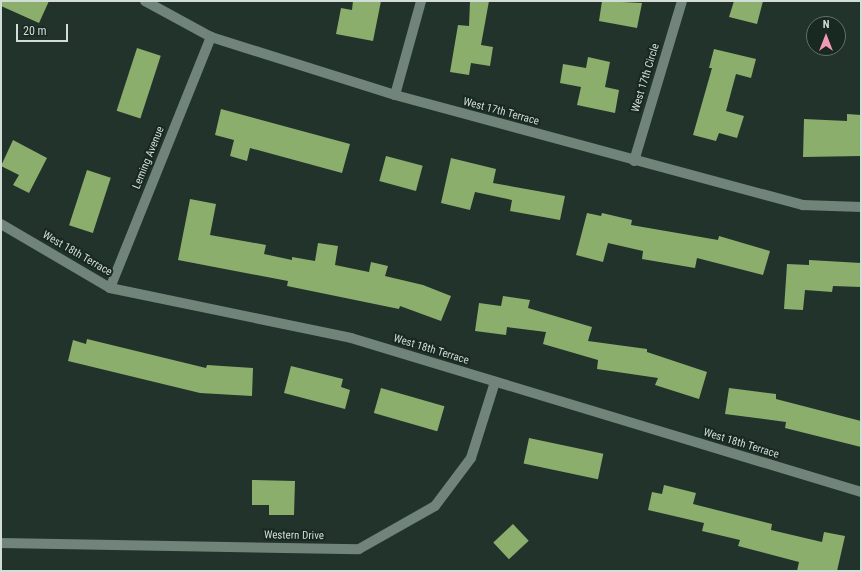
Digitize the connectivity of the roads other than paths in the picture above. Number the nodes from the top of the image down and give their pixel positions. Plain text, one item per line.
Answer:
1 (145, 1) edge
2 (421, 1) edge
3 (682, 1) edge
4 (211, 37) junction
5 (395, 95) junction
6 (634, 161) junction
7 (861, 207) edge
8 (1, 224) edge
9 (110, 288) junction
10 (495, 382) junction
11 (861, 492) edge
12 (1, 543) edge

1 - 4 street, West 17th Terrace
2 - 5 street
3 - 6 street, West 17th Circle
4 - 5 street, West 17th Terrace
4 - 9 street, Leming Avenue
5 - 6 street, West 17th Terrace
6 - 7 street, West 17th Terrace
8 - 9 street, West 18th Terrace
9 - 10 street, West 18th Terrace
10 - 11 street, West 18th Terrace
10 - 12 street, Western Drive

